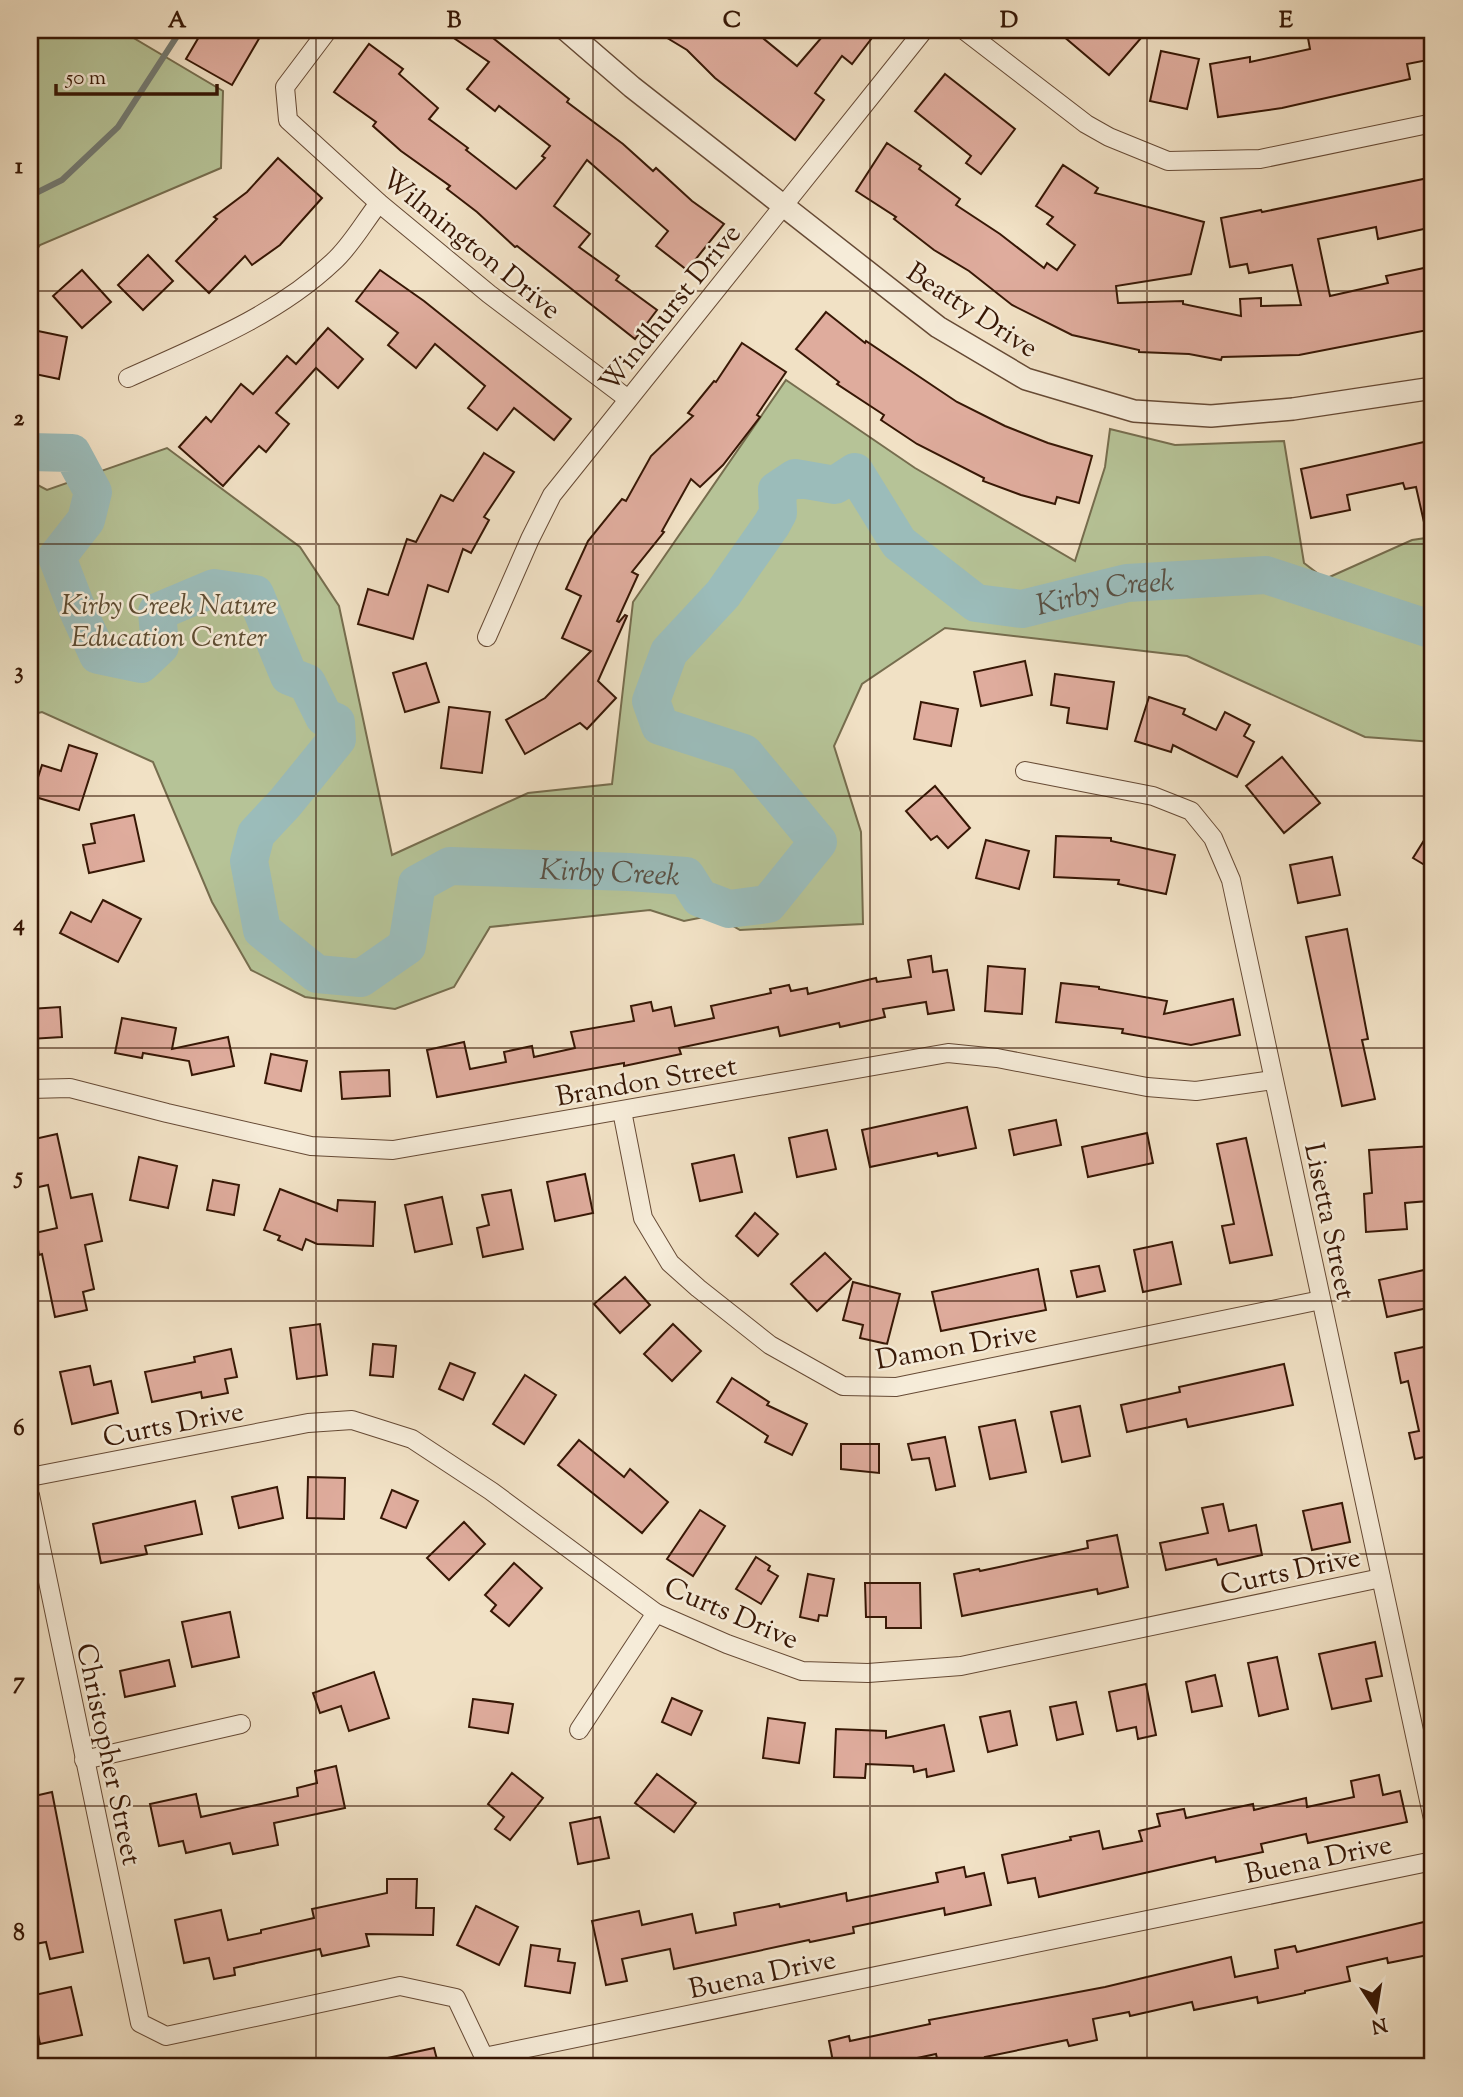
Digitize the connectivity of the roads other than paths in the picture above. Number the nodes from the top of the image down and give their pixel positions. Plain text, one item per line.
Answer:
1 (328, 30) edge
2 (566, 30) edge
3 (923, 30) edge
4 (964, 30) edge
5 (1433, 123) edge
6 (379, 203) junction
7 (783, 206) junction
8 (128, 378) dead end
9 (1433, 388) edge
10 (628, 399) junction
11 (488, 637) dead end
12 (1025, 771) dead end
13 (1273, 1080) junction
14 (30, 1089) edge
15 (622, 1111) junction
16 (1321, 1300) junction
17 (30, 1477) edge
18 (30, 1495) edge
19 (1381, 1578) junction
20 (656, 1613) junction
21 (241, 1724) dead end
22 (579, 1730) dead end
23 (84, 1760) junction
24 (1433, 1819) edge
25 (1433, 1861) edge
26 (140, 2024) joint
27 (486, 2062) edge

1 - 6 street, Wilmington Drive
2 - 7 street, Beatty Drive
3 - 7 street, Windhurst Drive
4 - 5 street
6 - 8 street
6 - 10 street, Wilmington Drive
7 - 9 street, Beatty Drive
7 - 10 street, Windhurst Drive
10 - 11 street, Windhurst Drive
12 - 13 street, Lisetta Street
13 - 15 street, Brandon Street
13 - 16 street, Lisetta Street
14 - 15 street, Brandon Street
15 - 16 street, Damon Drive
16 - 19 street, Lisetta Street
17 - 20 street, Curts Drive
18 - 23 street, Christopher Street
19 - 20 street, Curts Drive
19 - 24 street, Lisetta Street
20 - 22 street
21 - 23 street
23 - 26 street, Christopher Street
25 - 27 street, Buena Drive
26 - 27 street, Buena Drive

